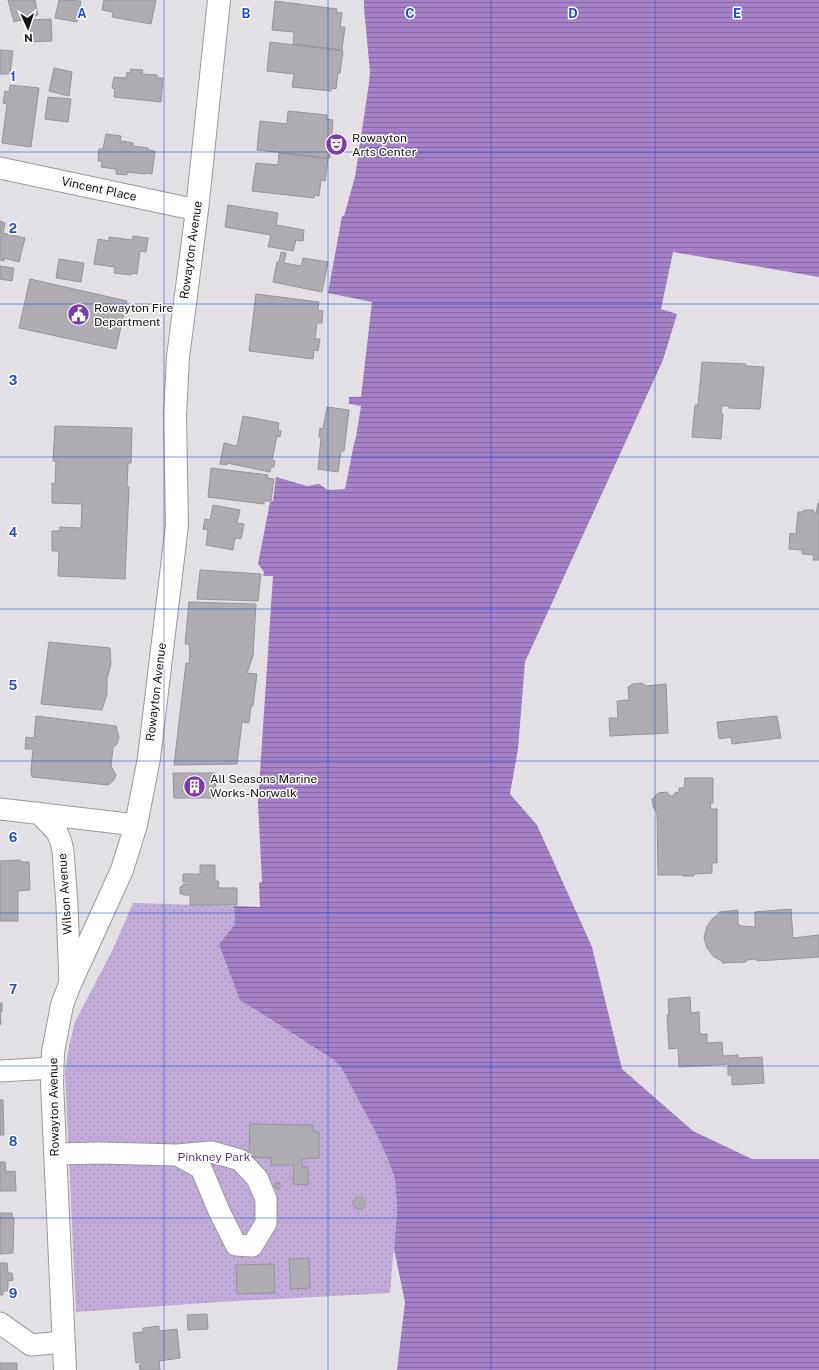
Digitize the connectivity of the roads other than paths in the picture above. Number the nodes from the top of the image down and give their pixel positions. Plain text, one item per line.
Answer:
1 (219, 0) edge
2 (0, 168) edge
3 (197, 210) junction
4 (0, 809) edge
5 (39, 813) junction
6 (136, 825) junction
7 (70, 984) junction
8 (52, 1068) junction
9 (0, 1071) edge
10 (55, 1154) junction
11 (177, 1155) junction
12 (0, 1323) edge
13 (63, 1342) junction
14 (64, 1370) edge

1 - 3 main road, Rowayton Avenue
2 - 3 street, Vincent Place
3 - 6 main road, Rowayton Avenue
4 - 5 street
5 - 6 street
5 - 7 street, Wilson Avenue
6 - 7 main road, Rowayton Avenue
7 - 8 main road, Rowayton Avenue
8 - 9 street
8 - 10 main road, Rowayton Avenue
10 - 11 street
10 - 13 main road, Rowayton Avenue
11 - 11 street
12 - 13 street
13 - 14 main road, Rowayton Avenue

